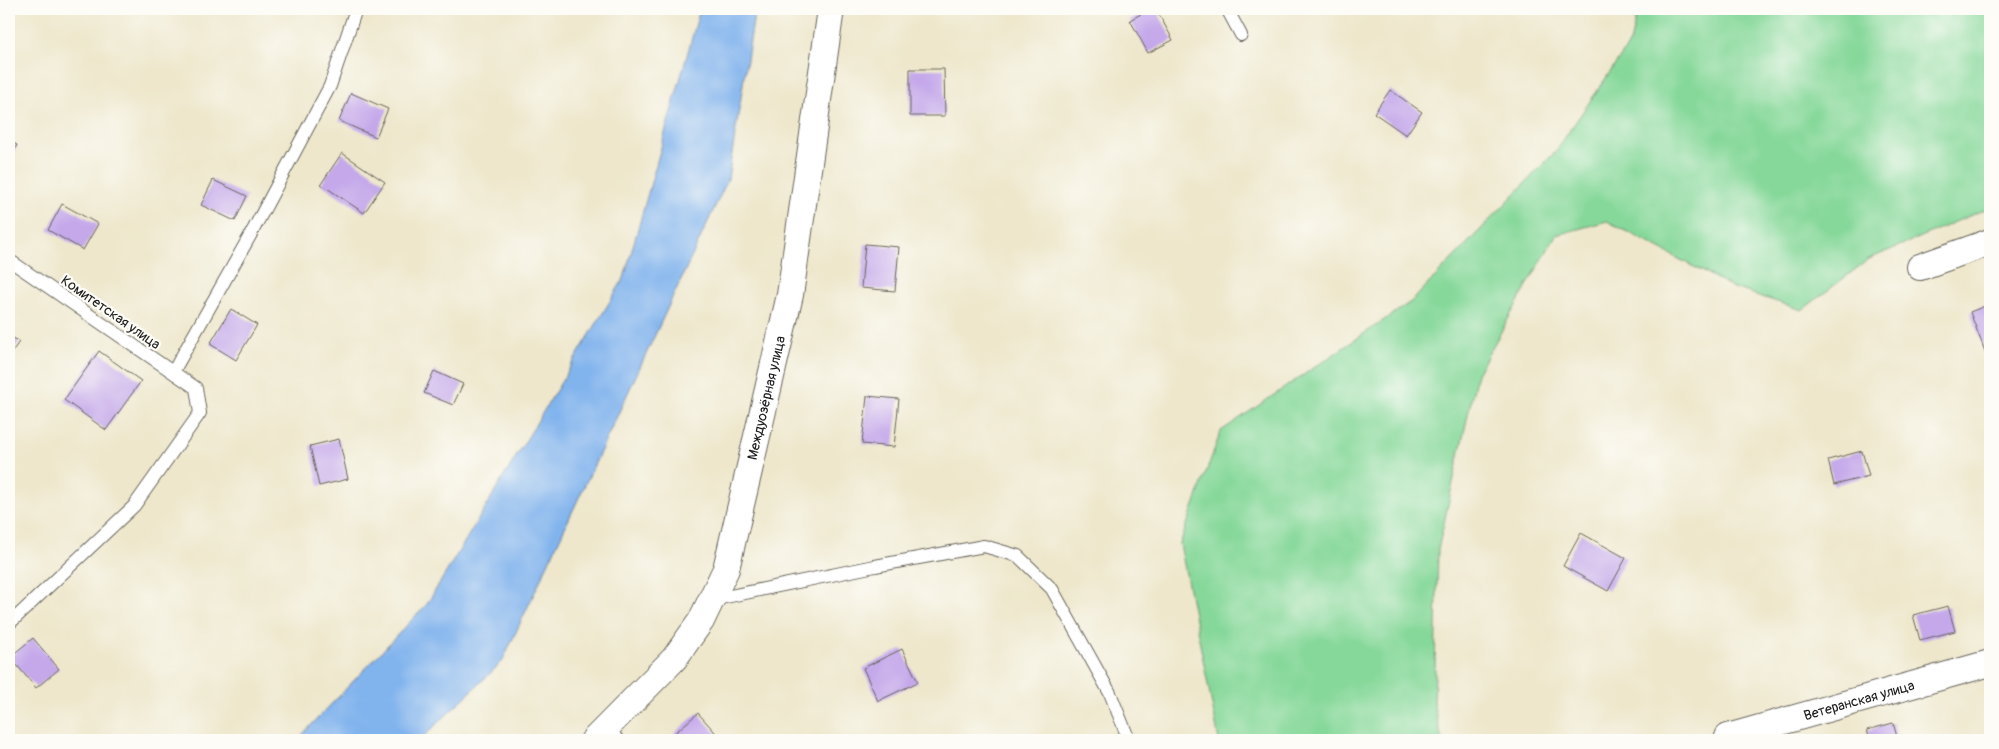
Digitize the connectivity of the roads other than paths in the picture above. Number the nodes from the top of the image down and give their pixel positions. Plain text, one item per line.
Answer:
1 (356, 9) edge
2 (831, 9) edge
3 (1227, 9) edge
4 (1241, 35) dead end
5 (1990, 242) edge
6 (9, 260) edge
7 (1920, 266) dead end
8 (172, 372) junction
9 (711, 600) junction
10 (9, 624) edge
11 (1990, 663) edge
12 (606, 736) edge
13 (1728, 737) dead end
14 (1129, 740) edge

1 - 8 lane
2 - 9 street, Междуозёрная улица
3 - 4 lane
5 - 7 street
6 - 8 lane, Комитетская улица
8 - 10 lane, Комитетская улица
9 - 12 street, Междуозёрная улица
9 - 14 lane
11 - 13 street, Ветеранская улица

